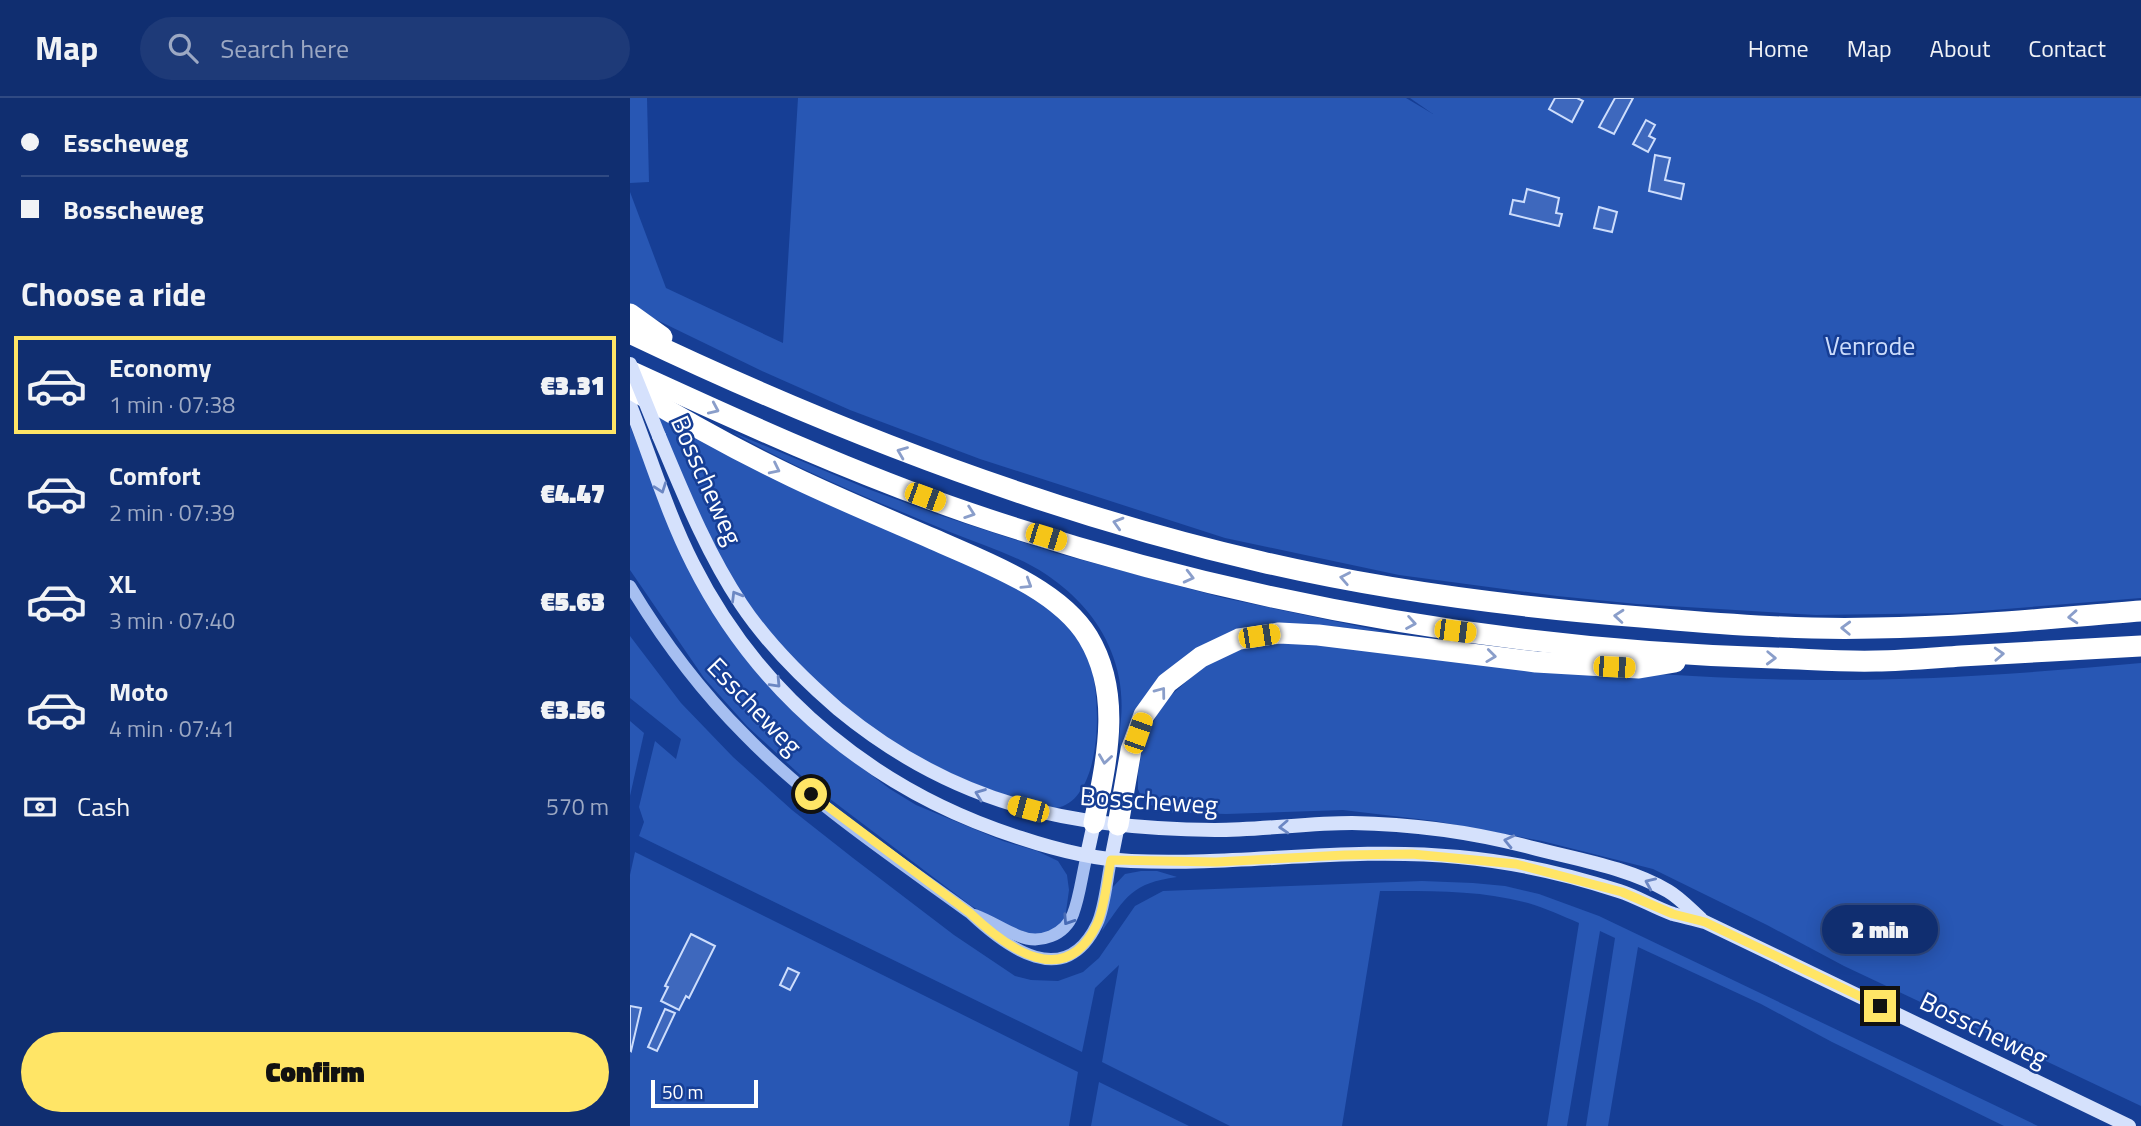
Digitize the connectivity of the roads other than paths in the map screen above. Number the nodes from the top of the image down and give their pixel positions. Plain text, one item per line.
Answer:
1 (630, 314) edge
2 (630, 333) edge
3 (630, 364) edge
4 (706, 369) junction
5 (630, 371) edge
6 (630, 388) edge
7 (630, 405) edge
8 (630, 586) edge
9 (2141, 611) edge
10 (2141, 646) edge
11 (1703, 656) junction
12 (1094, 823) junction
13 (1118, 825) junction
14 (1087, 855) junction
15 (1111, 860) junction
16 (970, 913) junction
17 (1705, 922) junction
18 (2129, 1126) edge

1 - 4 highway
2 - 4 highway
12 -> 3 main road, Bosscheweg, bridge
9 -> 4 highway
5 -> 11 highway
6 -> 12 highway
7 -> 14 main road, Bosscheweg
8 - 16 street, Esscheweg
11 -> 10 highway
13 -> 11 highway
12 - 13 main road, Bosscheweg
12 - 14 main road
13 - 15 main road
17 -> 13 main road, Bosscheweg
14 - 15 main road, Bosscheweg
14 -> 16 street, Esscheweg
15 - 16 street, Esscheweg
15 - 17 main road, Bosscheweg
17 - 18 main road, Bosscheweg

